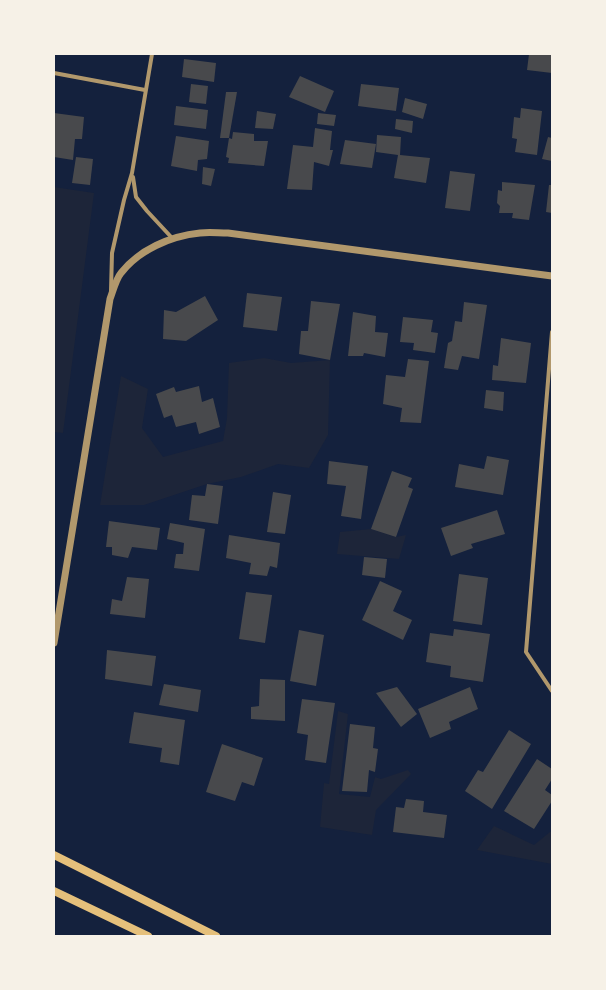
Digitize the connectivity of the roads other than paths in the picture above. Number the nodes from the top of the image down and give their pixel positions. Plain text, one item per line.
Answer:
1 (152, 54) edge
2 (54, 73) edge
3 (145, 90) junction
4 (132, 172) junction
5 (173, 239) junction
6 (552, 276) edge
7 (110, 299) junction
8 (552, 332) edge
9 (54, 643) edge
10 (552, 691) edge
11 (54, 855) edge
12 (54, 891) edge
13 (63, 895) junction
14 (54, 899) edge
15 (148, 936) edge
16 (216, 936) edge

1 - 3 street
2 - 3 street
3 - 4 street
4 - 5 street
4 - 7 street
5 - 6 street
5 - 7 street
7 - 9 street
8 - 10 street
11 - 16 main road
12 - 13 main road
13 - 14 main road
13 - 15 main road

